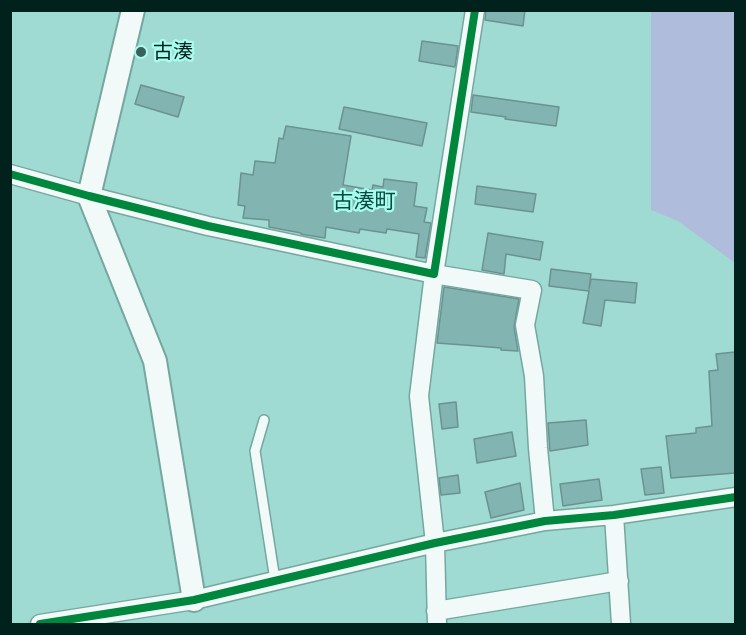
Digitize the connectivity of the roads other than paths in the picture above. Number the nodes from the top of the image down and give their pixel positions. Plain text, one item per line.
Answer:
1 (133, 10) edge
2 (475, 10) edge
3 (10, 174) edge
4 (89, 196) junction
5 (434, 274) junction
6 (264, 420) dead end
7 (735, 497) edge
8 (614, 515) junction
9 (545, 521) junction
10 (435, 543) junction
11 (275, 580) junction
12 (619, 581) junction
13 (194, 600) junction
14 (437, 618) edge
15 (39, 624) edge
16 (621, 624) edge

1 - 4 street
2 - 5 street
3 - 4 street
4 - 5 street
4 - 13 street
5 - 9 street
5 - 10 street
6 - 11 lane
7 - 8 street
8 - 9 street
8 - 12 street
9 - 10 street
10 - 11 street
10 - 14 street
11 - 13 street
12 - 14 street
12 - 16 street
13 - 15 street

